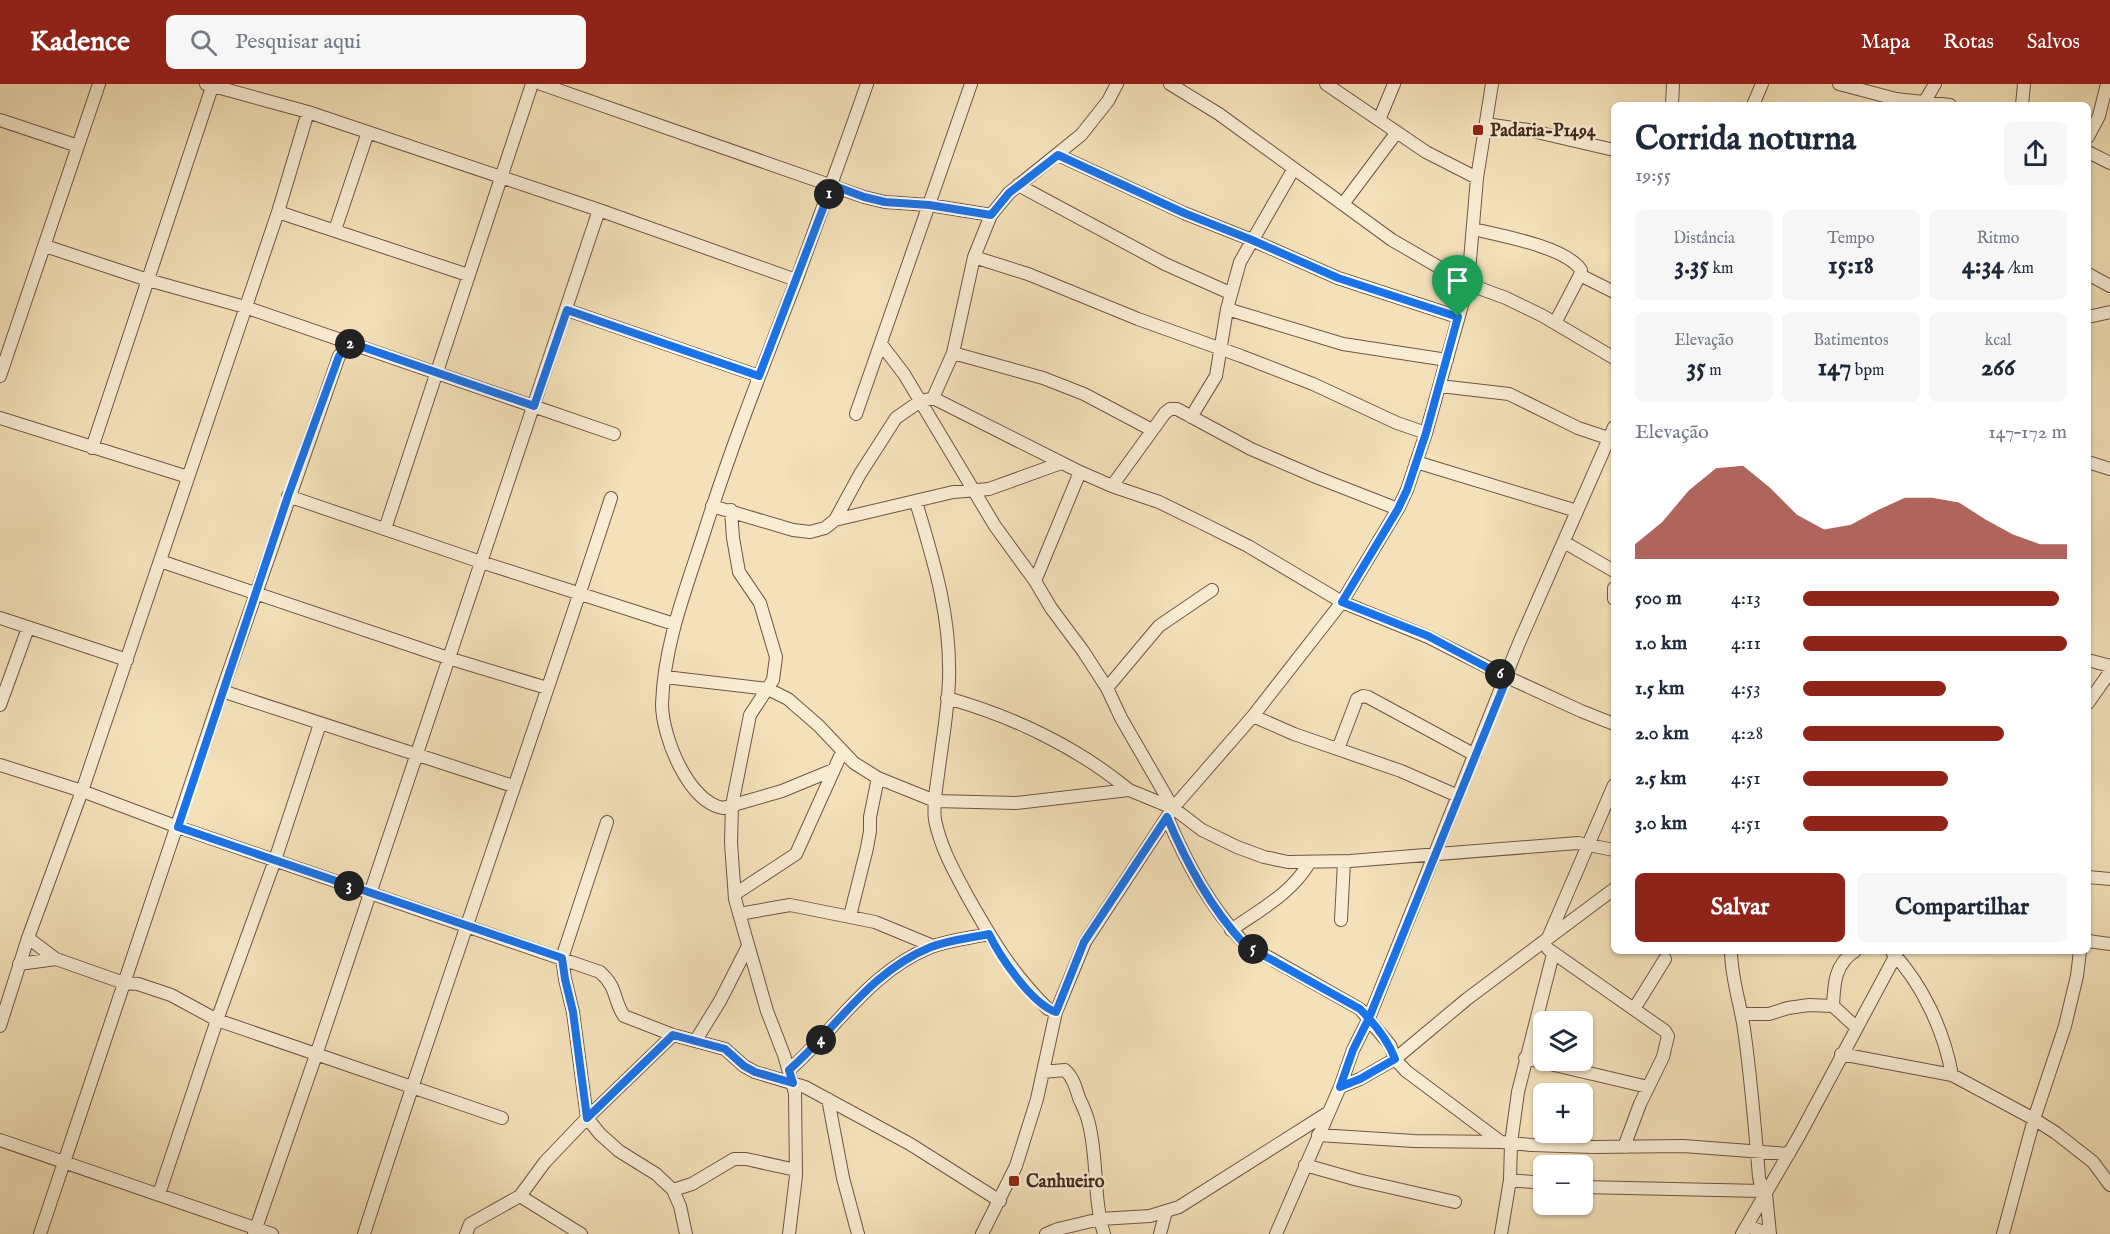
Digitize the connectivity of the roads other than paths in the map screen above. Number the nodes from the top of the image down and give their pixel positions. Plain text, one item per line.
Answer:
1 (99, 84) edge
2 (532, 84) edge
3 (541, 84) edge
4 (867, 84) edge
5 (971, 84) edge
6 (1117, 84) edge
7 (1170, 84) edge
8 (1326, 84) edge
9 (1394, 84) edge
10 (1492, 84) edge
11 (1673, 84) edge
12 (1762, 84) edge
13 (1839, 84) edge
14 (1935, 84) edge
15 (2024, 84) edge
16 (2107, 84) edge
17 (210, 85) edge
18 (1925, 101) junction
19 (1672, 102) edge
20 (1754, 102) edge
21 (1931, 102) edge
22 (2022, 102) edge
23 (308, 112) junction
24 (0, 120) edge
25 (1379, 120) junction
26 (1486, 124) junction
27 (2091, 130) edge
28 (368, 132) junction
29 (1397, 132) junction
30 (78, 146) junction
31 (1611, 149) edge
32 (2091, 154) edge
33 (1058, 155) junction
34 (2110, 163) edge
35 (1293, 170) junction
36 (500, 177) junction
37 (1477, 178) junction
38 (832, 185) junction
39 (1018, 185) junction
40 (1343, 204) junction
41 (929, 205) junction
42 (599, 210) junction
43 (278, 212) junction
44 (991, 215) junction
45 (1473, 229) junction
46 (335, 231) junction
47 (1252, 240) junction
48 (45, 246) junction
49 (974, 257) junction
50 (468, 275) junction
51 (1580, 276) junction
52 (2091, 276) edge
53 (148, 280) junction
54 (796, 280) junction
55 (1468, 284) junction
56 (2110, 286) edge
57 (1611, 291) edge
58 (1230, 293) junction
59 (245, 307) junction
60 (1227, 309) junction
61 (567, 310) junction
62 (2110, 312) edge
63 (2091, 316) edge
64 (1458, 317) junction
65 (1556, 323) junction
66 (334, 337) junction
67 (351, 343) junction
68 (881, 344) junction
69 (1221, 348) junction
70 (953, 353) junction
71 (339, 356) junction
72 (1611, 356) edge
73 (3, 359) edge
74 (1447, 360) junction
75 (437, 373) junction
76 (0, 376) edge
77 (759, 376) junction
78 (1440, 386) junction
79 (933, 398) junction
80 (919, 402) junction
81 (534, 406) junction
82 (856, 414) dead end
83 (1191, 417) junction
84 (0, 418) edge
85 (1152, 430) junction
86 (1426, 433) junction
87 (614, 434) dead end
88 (1611, 440) edge
89 (92, 448) junction
90 (1416, 462) junction
91 (1061, 463) junction
92 (2091, 463) edge
93 (2110, 469) edge
94 (1080, 472) junction
95 (188, 477) junction
96 (1112, 486) junction
97 (973, 490) junction
98 (288, 496) junction
99 (610, 498) dead end
100 (916, 502) junction
101 (712, 506) junction
102 (1398, 509) junction
103 (731, 510) junction
104 (1577, 511) junction
105 (835, 520) junction
106 (385, 529) junction
107 (1564, 542) junction
108 (160, 561) junction
109 (481, 562) junction
110 (1611, 569) edge
111 (1035, 581) junction
112 (1212, 590) dead end
113 (256, 593) junction
114 (580, 594) junction
115 (1342, 602) junction
116 (0, 618) edge
117 (674, 624) junction
118 (27, 628) junction
119 (448, 658) junction
120 (127, 660) junction
121 (2091, 661) edge
122 (2110, 666) edge
123 (2110, 672) edge
124 (664, 677) junction
125 (1507, 678) junction
126 (547, 688) junction
127 (1107, 688) junction
128 (768, 689) junction
129 (222, 691) junction
130 (947, 698) junction
131 (2091, 699) edge
132 (0, 705) edge
133 (1253, 716) junction
134 (1611, 723) edge
135 (320, 724) junction
136 (1338, 749) junction
137 (842, 752) junction
138 (416, 754) junction
139 (1475, 755) junction
140 (0, 765) edge
141 (833, 770) junction
142 (878, 778) junction
143 (513, 786) junction
144 (1129, 789) junction
145 (82, 791) junction
146 (1611, 792) edge
147 (1458, 796) junction
148 (935, 801) junction
149 (732, 806) junction
150 (1170, 813) junction
151 (607, 822) dead end
152 (178, 827) junction
153 (1588, 843) junction
154 (1611, 849) edge
155 (1435, 854) junction
156 (275, 860) junction
157 (1344, 861) junction
158 (1310, 862) junction
159 (2091, 877) edge
160 (2110, 879) edge
161 (1611, 891) edge
162 (369, 893) junction
163 (735, 894) junction
164 (739, 914) junction
165 (850, 916) junction
166 (1341, 920) dead end
167 (466, 926) junction
168 (1231, 930) junction
169 (989, 934) junction
170 (28, 938) junction
171 (2091, 941) edge
172 (1545, 942) junction
173 (2110, 944) edge
174 (748, 946) junction
175 (933, 946) junction
176 (1553, 954) junction
177 (1731, 954) edge
178 (1851, 954) edge
179 (1894, 954) edge
180 (1896, 954) edge
181 (2080, 954) edge
182 (562, 958) junction
183 (1665, 959) dead end
184 (56, 960) junction
185 (19, 964) junction
186 (124, 983) junction
187 (1833, 1006) junction
188 (1634, 1009) junction
189 (1056, 1012) junction
190 (1742, 1014) junction
191 (1369, 1018) junction
192 (217, 1020) junction
193 (0, 1026) edge
194 (1856, 1027) junction
195 (673, 1035) junction
196 (696, 1040) junction
197 (1841, 1054) junction
198 (316, 1055) junction
199 (1525, 1058) junction
200 (1395, 1059) junction
201 (789, 1070) junction
202 (1043, 1072) junction
203 (1952, 1075) junction
204 (793, 1083) junction
205 (411, 1086) junction
206 (1340, 1087) junction
207 (1648, 1087) junction
208 (828, 1099) junction
209 (1327, 1113) junction
210 (502, 1118) dead end
211 (587, 1118) junction
212 (2034, 1119) junction
213 (1318, 1135) junction
214 (0, 1140) edge
215 (1506, 1142) junction
216 (1624, 1147) junction
217 (1757, 1151) junction
218 (1789, 1154) junction
219 (63, 1162) junction
220 (1305, 1165) junction
221 (796, 1170) junction
222 (1510, 1179) junction
223 (1533, 1182) edge
224 (2110, 1185) edge
225 (1593, 1187) edge
226 (673, 1191) junction
227 (1764, 1192) junction
228 (159, 1194) junction
229 (520, 1196) junction
230 (1000, 1201) junction
231 (1455, 1202) dead end
232 (1166, 1211) junction
233 (1100, 1219) junction
234 (1744, 1230) edge
235 (255, 1231) edge
236 (40, 1234) edge
237 (272, 1234) edge
238 (364, 1234) edge
239 (466, 1234) edge
240 (581, 1234) edge
241 (686, 1234) edge
242 (789, 1234) edge
243 (858, 1234) edge
244 (982, 1234) edge
245 (1046, 1234) edge
246 (1104, 1234) edge
247 (1160, 1234) edge
248 (1276, 1234) edge
249 (1501, 1234) edge
250 (1769, 1234) edge
251 (2003, 1234) edge

1 - 30 street
2 - 36 street
3 - 38 street
4 - 38 street
5 - 41 street
6 - 33 street
7 - 35 street
8 - 25 street
9 - 25 street
10 - 26 street
11 - 19 street
12 - 20 street
13 - 18 street
14 - 18 street
15 - 22 street
16 - 27 street
17 - 23 street
17 - 53 street
18 - 21 street
23 - 28 street
23 - 43 street
24 - 30 street
25 - 29 street
26 - 31 street
26 - 37 street
28 - 36 street
28 - 46 street
29 - 37 street
29 - 40 street
30 - 48 street
32 - 34 street
33 - 39 street
33 - 47 street
35 - 40 street
35 - 47 street
36 - 42 street
36 - 50 street
37 - 45 street
38 - 41 street
38 - 54 street
39 - 44 street
39 - 58 street
40 - 55 street
41 - 44 street
41 - 68 street
42 - 54 street
42 - 61 street
43 - 46 street
43 - 59 street
44 - 49 street
45 - 51 street
45 - 55 street
46 - 50 street
47 - 58 street
47 - 64 street
48 - 53 street
48 - 73 street
49 - 69 street
49 - 70 street
50 - 75 street
51 - 57 street
51 - 65 street
52 - 56 street
53 - 59 street
53 - 89 street
54 - 77 street
55 - 64 street
55 - 65 street
58 - 60 street
59 - 66 street
59 - 95 street
60 - 69 street
60 - 74 street
61 - 77 street
61 - 81 street
62 - 63 street
64 - 74 street
65 - 72 street
66 - 67 street
66 - 71 street
67 - 71 street
67 - 75 street
68 - 80 street
68 - 82 street
69 - 83 street
69 - 86 street
70 - 79 street
70 - 85 street
71 - 98 street
73 - 76 street
74 - 78 street
75 - 81 street
75 - 106 street
77 - 101 street
78 - 86 street
78 - 88 street
79 - 80 street
79 - 91 street
80 - 97 street
80 - 105 street
81 - 87 street
81 - 109 street
83 - 85 street
83 - 102 street
84 - 89 street
85 - 96 street
86 - 90 street
88 - 104 street
89 - 95 street
90 - 102 street
90 - 104 street
91 - 94 street
91 - 97 street
92 - 93 street
94 - 96 street
94 - 111 street
95 - 108 street
96 - 115 street
97 - 100 street
97 - 111 street
98 - 106 street
98 - 113 street
99 - 114 street
100 - 105 street
100 - 130 street
101 - 103 street
101 - 117 street
102 - 115 street
103 - 105 street
103 - 128 street
104 - 107 street
106 - 109 street
107 - 110 street
107 - 125 street
108 - 113 street
108 - 120 street
109 - 114 street
109 - 119 street
111 - 127 street
112 - 127 street
113 - 119 street
113 - 129 street
114 - 117 street
114 - 126 street
115 - 125 street
115 - 133 street
116 - 118 street
117 - 124 street
118 - 120 street
118 - 132 street
119 - 126 street
119 - 138 street
120 - 145 street
121 - 122 street
123 - 131 street
124 - 128 street
124 - 149 street
125 - 134 street
125 - 139 street
126 - 143 street
127 - 150 street
128 - 137 street
128 - 149 street
129 - 135 street
129 - 152 street
130 - 144 street
130 - 148 street
133 - 136 street
133 - 150 street
135 - 138 street
135 - 156 street
136 - 139 street
136 - 147 street
137 - 141 street
137 - 142 street
138 - 143 street
138 - 162 street
139 - 147 street
140 - 145 street
141 - 149 street
141 - 163 street
142 - 148 street
142 - 165 street
143 - 167 street
144 - 148 street
144 - 150 street
145 - 152 street
145 - 170 street
146 - 153 street
147 - 155 street
148 - 169 street
149 - 163 street
150 - 158 street
150 - 168 street
150 - 189 street
151 - 182 street
152 - 156 street
152 - 186 street
153 - 154 street
153 - 155 street
153 - 172 street
155 - 157 street
155 - 191 street
156 - 162 street
156 - 192 street
157 - 158 street
157 - 166 street
158 - 168 street
159 - 160 street
161 - 172 street
162 - 167 street
162 - 198 street
163 - 164 street
164 - 165 street
164 - 174 street
165 - 175 street
167 - 182 street
167 - 205 street
168 - 191 street
169 - 175 street
169 - 189 street
170 - 184 street
170 - 185 street
171 - 173 street
172 - 176 street
172 - 200 street
174 - 196 street
174 - 201 street
175 - 201 street
176 - 188 street
176 - 199 street
177 - 190 street
178 - 187 street
179 - 194 street
180 - 203 street
181 - 212 street
182 - 195 street
182 - 211 street
183 - 188 street
184 - 185 street
184 - 186 street
185 - 193 street
186 - 192 street
186 - 219 street
187 - 190 street
187 - 194 street
188 - 207 street
189 - 202 street
190 - 217 street
191 - 200 street
191 - 206 street
192 - 198 street
192 - 228 street
194 - 197 street
195 - 196 street
195 - 211 street
196 - 204 street
197 - 203 street
197 - 218 street
198 - 205 street
198 - 235 street
199 - 207 street
199 - 215 street
200 - 206 street
200 - 215 street
201 - 204 street
202 - 230 street
202 - 233 street
203 - 212 street
204 - 208 street
204 - 221 street
205 - 210 street
205 - 238 street
206 - 209 street
207 - 216 street
208 - 230 street
208 - 243 street
209 - 213 street
209 - 232 street
211 - 226 street
211 - 229 street
212 - 224 street
212 - 251 street
213 - 215 street
213 - 220 street
214 - 219 street
215 - 216 street
215 - 222 street
216 - 217 street
217 - 218 street
217 - 227 street
218 - 227 street
219 - 228 street
219 - 236 street
220 - 231 street
220 - 248 street
221 - 226 street
221 - 242 street
222 - 223 street
222 - 249 street
225 - 227 street
226 - 241 street
227 - 234 street
227 - 250 street
228 - 235 street
229 - 239 street
229 - 240 street
230 - 244 street
232 - 233 street
232 - 247 street
233 - 245 street
233 - 246 street
234 - 250 street
235 - 237 street

